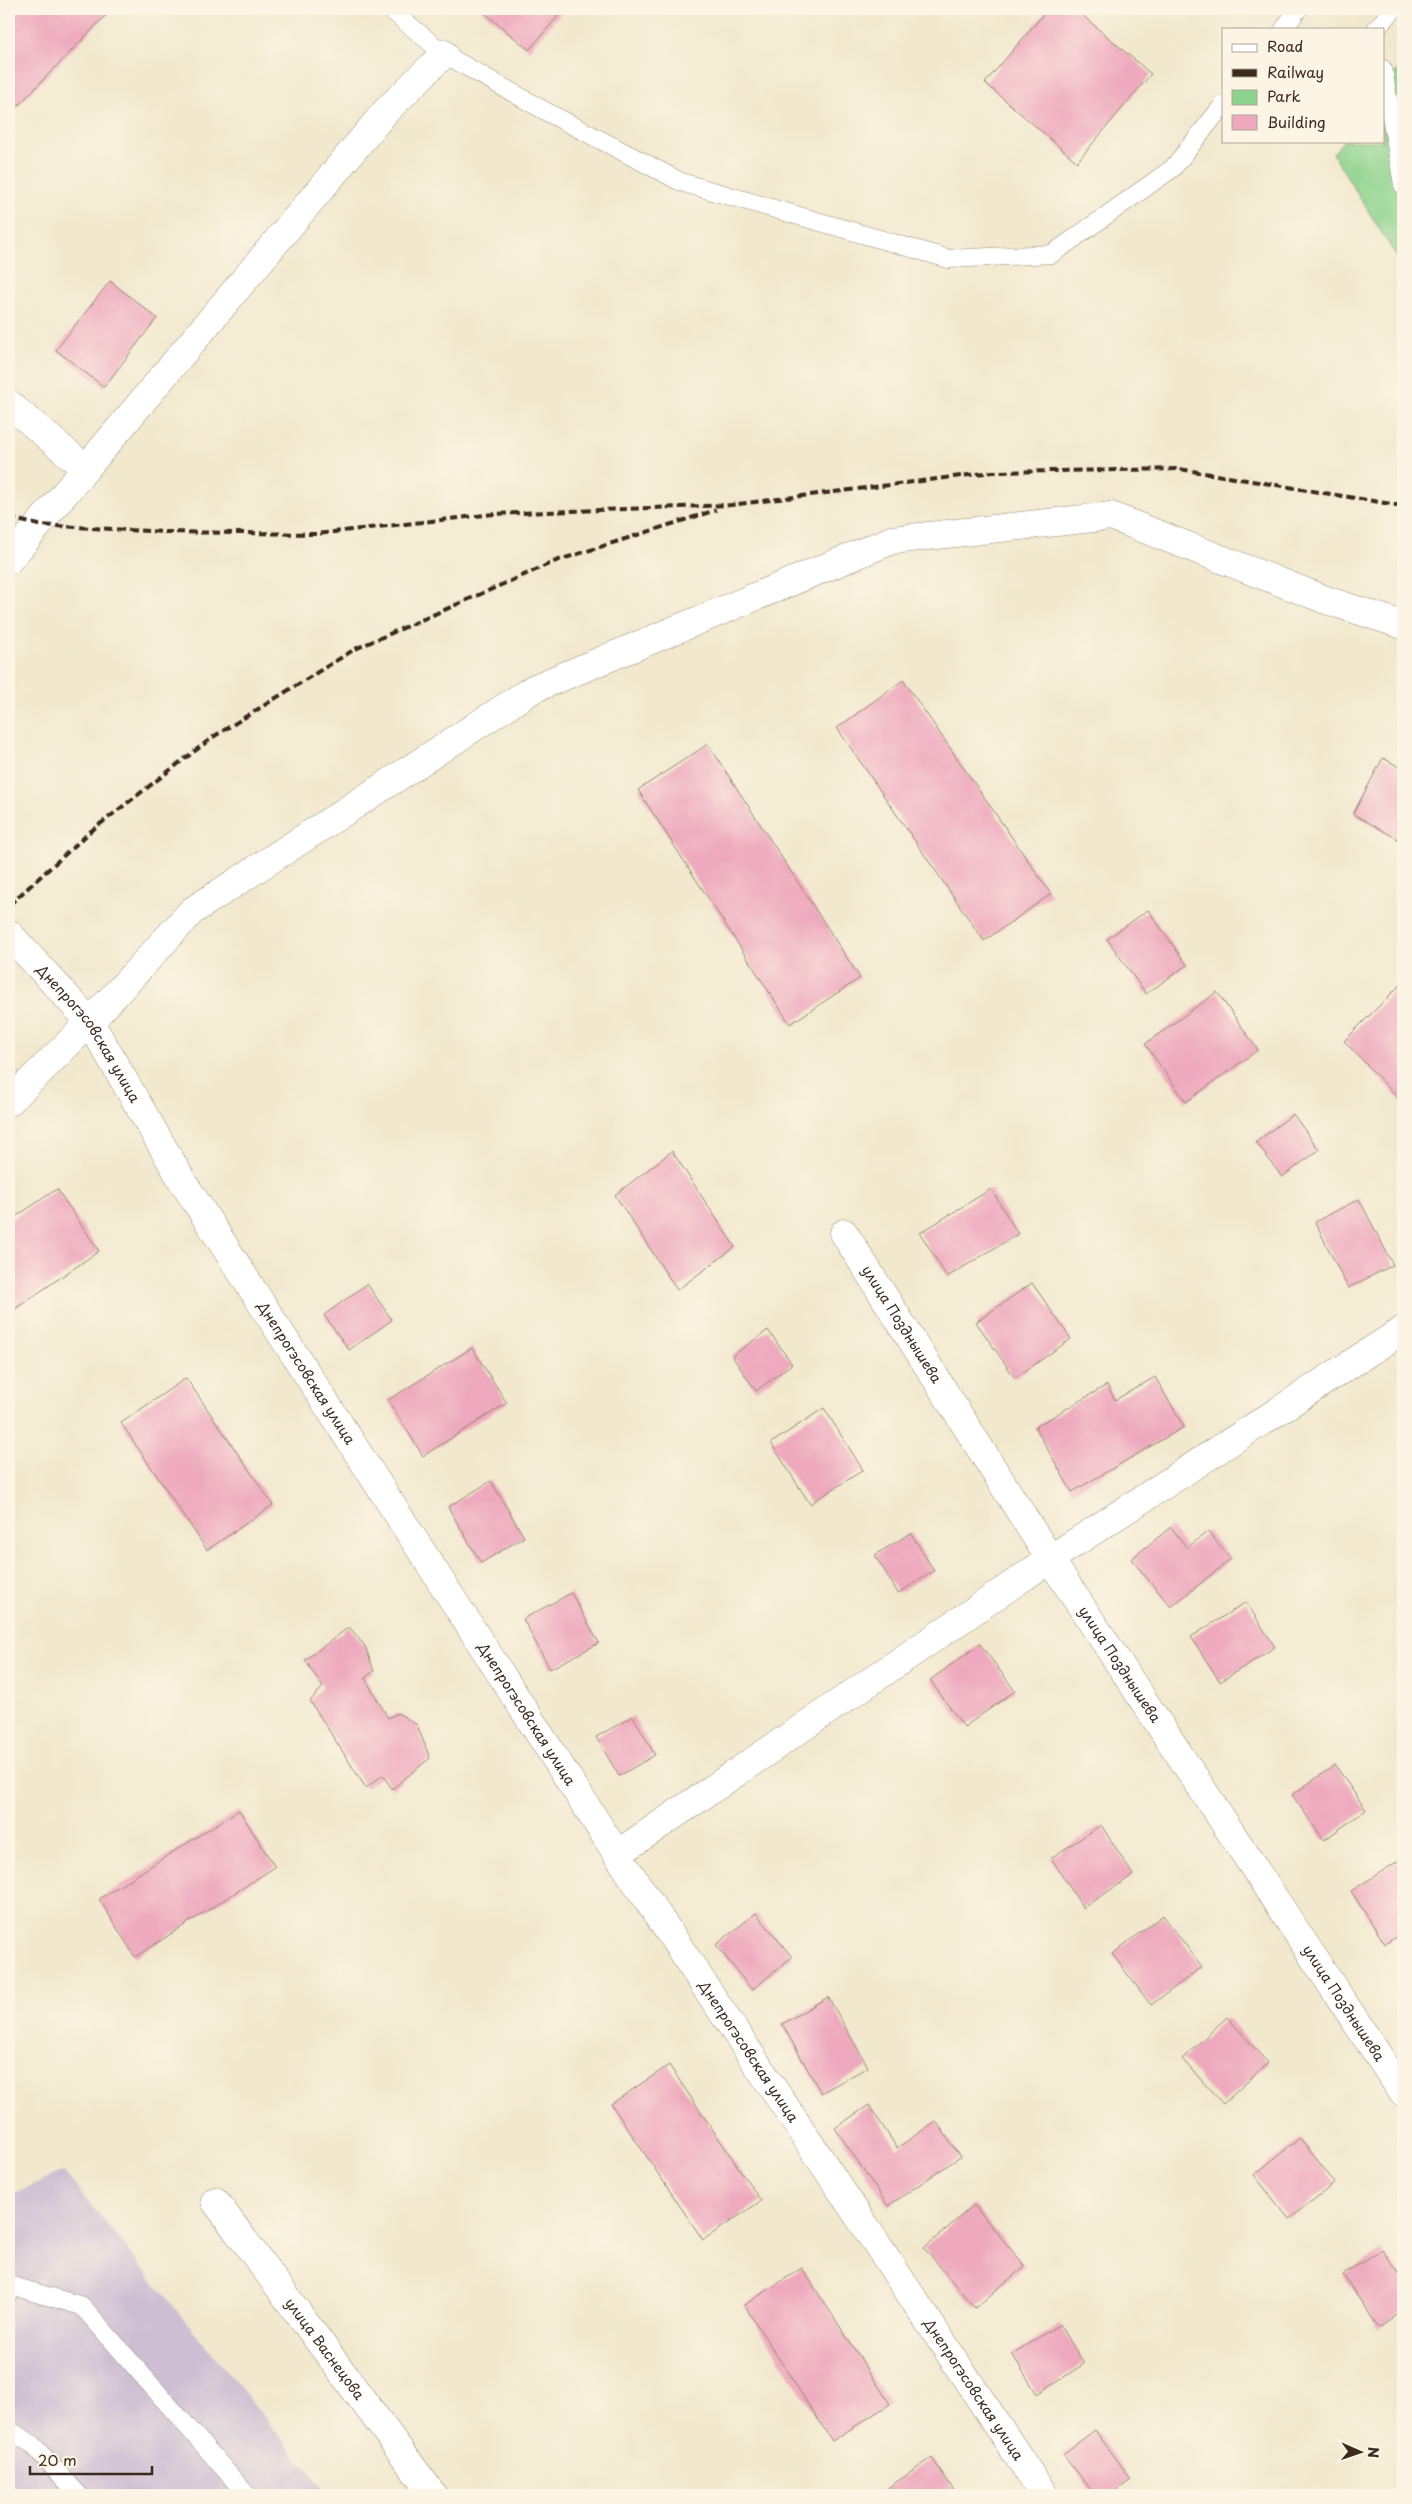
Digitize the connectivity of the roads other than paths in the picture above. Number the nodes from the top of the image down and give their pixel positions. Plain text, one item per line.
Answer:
1 (390, 9) edge
2 (1298, 9) edge
3 (1394, 9) edge
4 (1285, 28) edge
5 (1377, 28) edge
6 (444, 54) junction
7 (1384, 75) edge
8 (1222, 106) edge
9 (1403, 185) edge
10 (9, 404) edge
11 (85, 468) junction
12 (9, 560) edge
13 (1403, 625) edge
14 (9, 934) edge
15 (90, 1022) junction
16 (9, 1102) edge
17 (844, 1233) dead end
18 (1403, 1330) edge
19 (1050, 1559) junction
20 (617, 1854) junction
21 (1403, 2093) edge
22 (215, 2202) dead end
23 (9, 2293) edge
24 (9, 2430) edge
25 (79, 2495) edge
26 (247, 2495) edge
27 (433, 2495) edge
28 (1044, 2495) edge

1 - 6 lane
2 - 4 lane
3 - 5 lane
6 - 8 lane
6 - 11 street
7 - 9 lane
10 - 11 street
11 - 12 street
13 - 15 street
14 - 15 street, Днепрогэсовская улица
15 - 16 street
15 - 20 street, Днепрогэсовская улица
17 - 19 street, улица Позднышева
18 - 19 street
19 - 20 street
19 - 21 street, улица Позднышева
20 - 28 street, Днепрогэсовская улица
22 - 27 street, улица Васнецова
23 - 26 lane
24 - 25 lane

